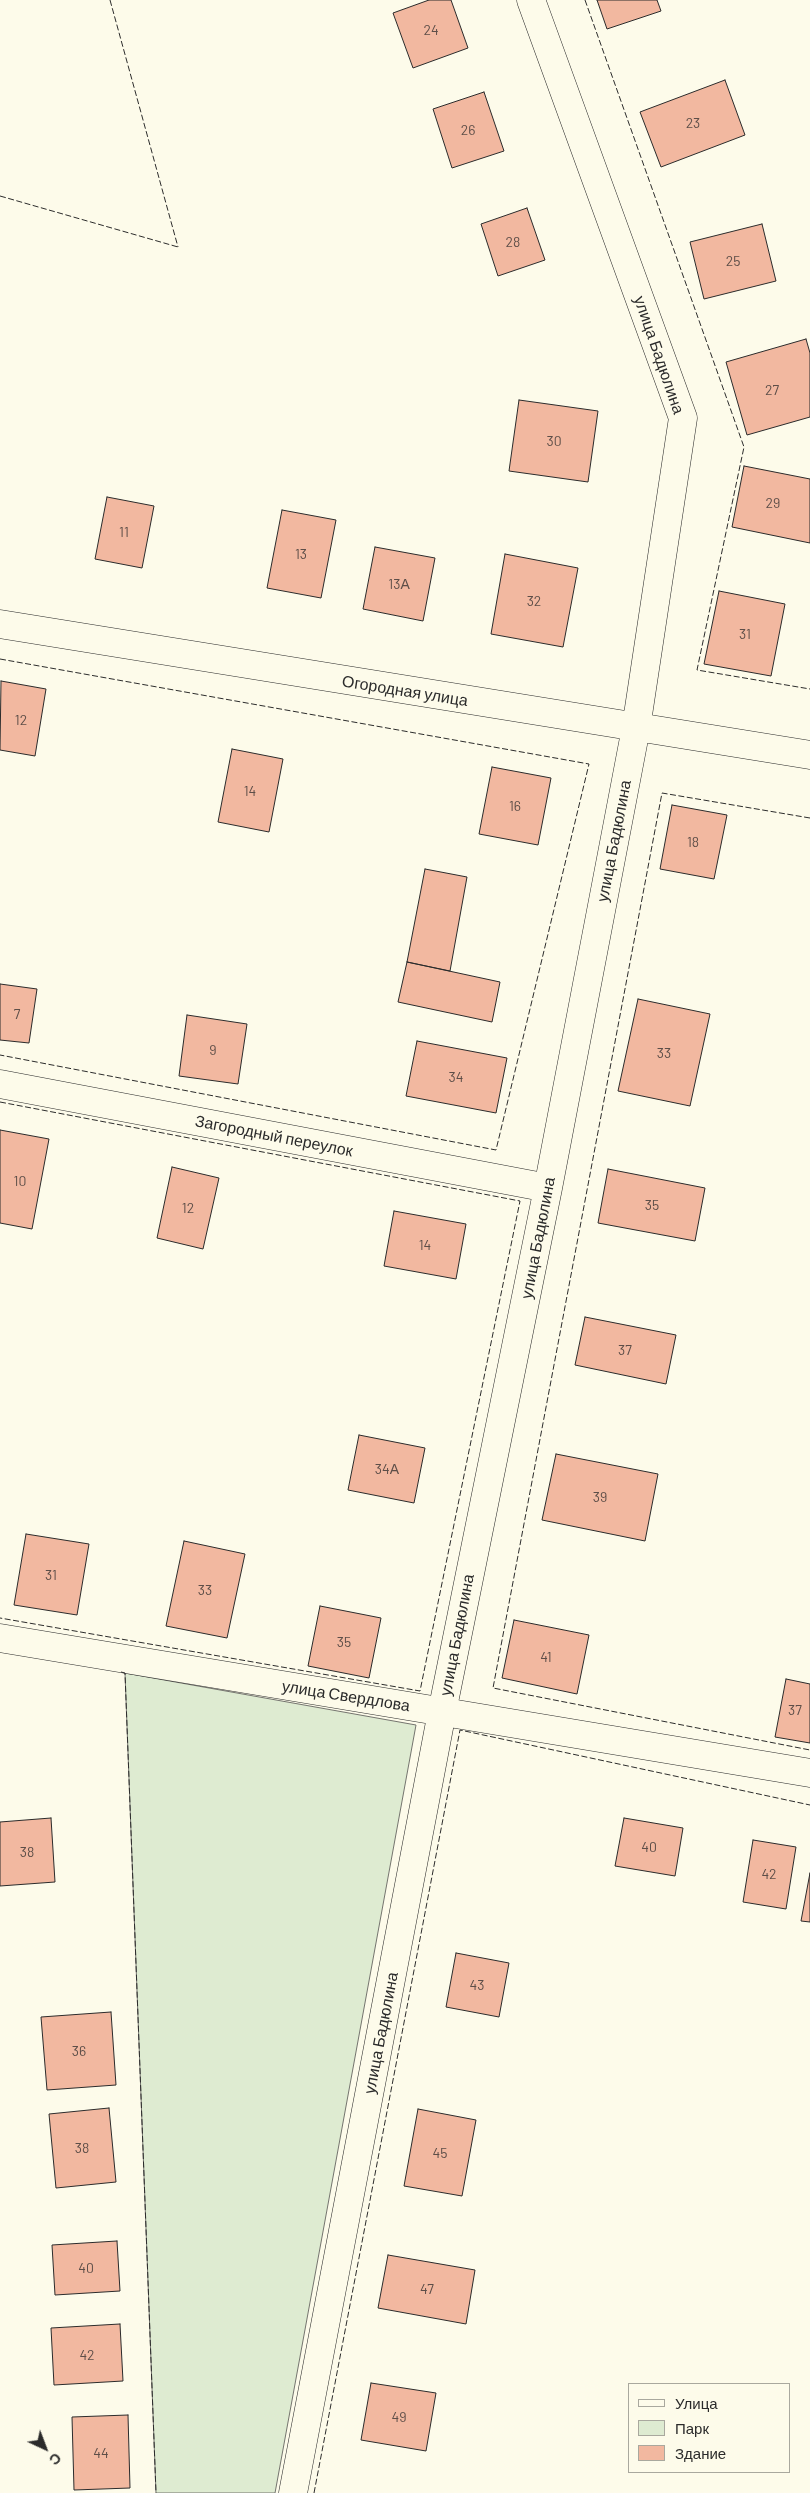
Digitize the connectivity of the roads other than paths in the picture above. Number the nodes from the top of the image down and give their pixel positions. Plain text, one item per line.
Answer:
1 (531, 0) edge
2 (0, 624) edge
3 (636, 728) junction
4 (810, 755) edge
5 (0, 1084) edge
6 (548, 1188) junction
7 (0, 1638) edge
8 (442, 1712) junction
9 (810, 1773) edge
10 (293, 2493) edge

1 - 3 street, улица Бадюлина
2 - 3 street, Огородная улица
3 - 4 street, Огородная улица
3 - 6 street, улица Бадюлина
5 - 6 street, Загородный переулок
6 - 8 street, улица Бадюлина
7 - 8 street, улица Свердлова
8 - 9 street, улица Свердлова
8 - 10 street, улица Бадюлина

